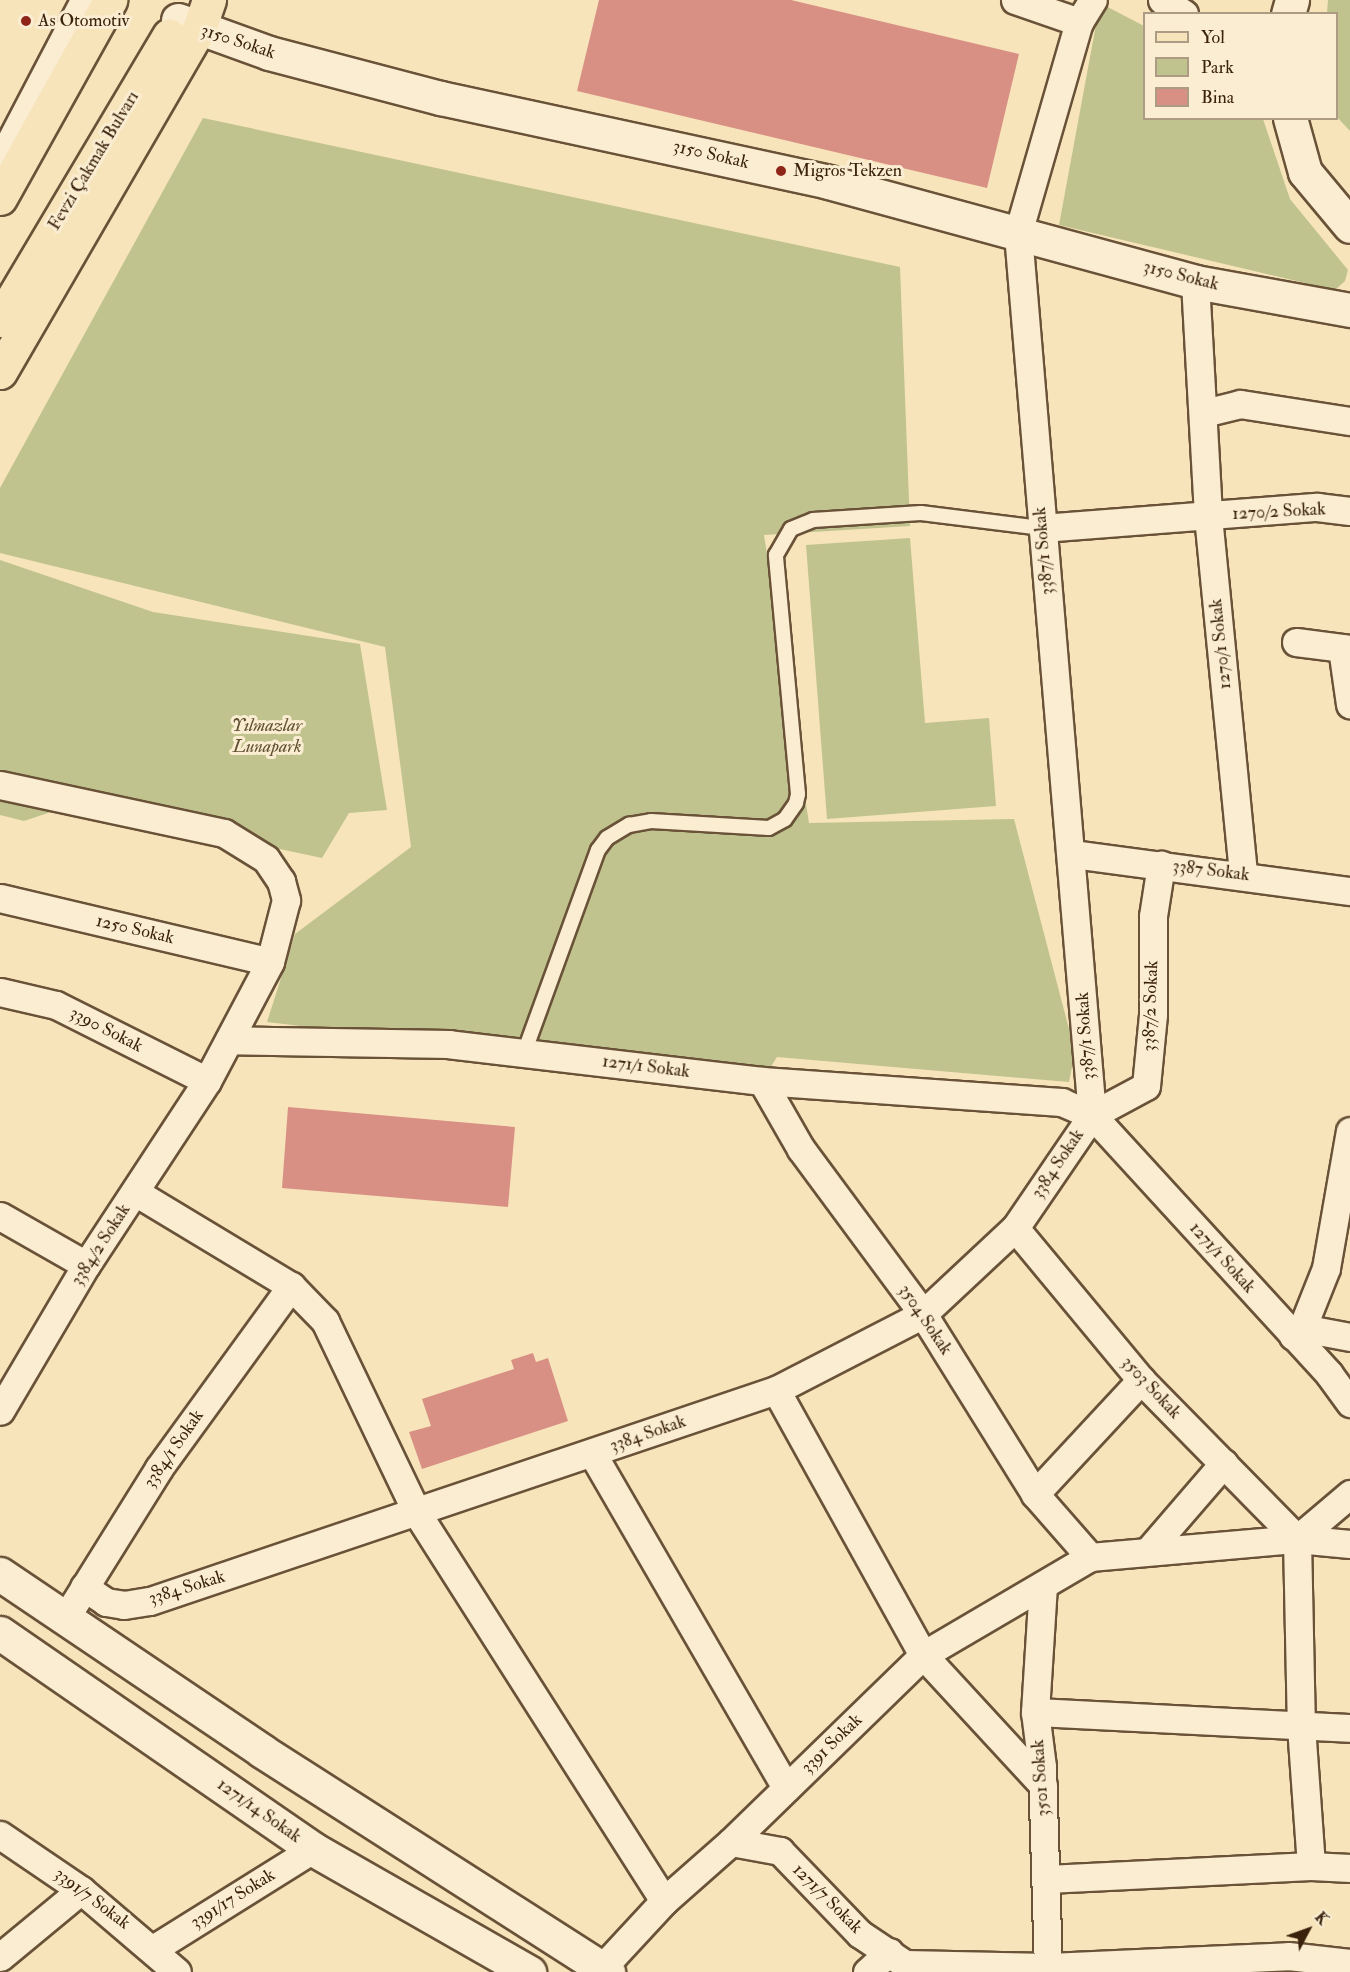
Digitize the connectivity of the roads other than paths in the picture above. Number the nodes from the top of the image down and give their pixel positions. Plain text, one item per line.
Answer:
1 (84, 0) edge
2 (111, 0) edge
3 (1015, 0) edge
4 (1162, 0) edge
5 (1086, 11) edge
6 (193, 12) edge
7 (1181, 12) edge
8 (11, 118) edge
9 (1291, 120) edge
10 (0, 161) edge
11 (0, 198) edge
12 (1350, 226) edge
13 (1018, 233) junction
14 (1195, 282) junction
15 (1350, 310) edge
16 (0, 320) edge
17 (0, 372) edge
18 (1204, 413) junction
19 (1350, 421) edge
20 (1350, 511) edge
21 (1208, 516) junction
22 (1042, 528) junction
23 (1296, 642) dead end
24 (1346, 648) edge
25 (1350, 704) edge
26 (0, 785) edge
27 (1072, 854) junction
28 (1161, 865) junction
29 (1243, 874) junction
30 (1350, 891) edge
31 (0, 898) edge
32 (270, 962) junction
33 (0, 992) edge
34 (229, 1040) junction
35 (524, 1053) junction
36 (207, 1081) junction
37 (762, 1081) junction
38 (1062, 1102) joint
39 (1092, 1115) junction
40 (1350, 1131) edge
41 (135, 1191) junction
42 (0, 1216) edge
43 (1016, 1228) junction
44 (86, 1265) junction
45 (291, 1286) junction
46 (923, 1314) junction
47 (1297, 1332) junction
48 (1350, 1337) edge
49 (1141, 1380) junction
50 (776, 1390) junction
51 (1350, 1403) edge
52 (0, 1411) edge
53 (592, 1454) junction
54 (1224, 1463) junction
55 (1035, 1494) junction
56 (1350, 1494) edge
57 (417, 1513) junction
58 (1297, 1539) junction
59 (1350, 1544) edge
60 (1148, 1551) junction
61 (1090, 1557) junction
62 (0, 1574) edge
63 (1043, 1585) junction
64 (84, 1587) junction
65 (66, 1617) junction
66 (0, 1633) edge
67 (923, 1655) junction
68 (1035, 1712) junction
69 (1301, 1726) junction
70 (1350, 1728) edge
71 (1043, 1785) junction
72 (786, 1788) junction
73 (0, 1835) edge
74 (731, 1842) junction
75 (313, 1849) junction
76 (1311, 1866) junction
77 (1350, 1868) edge
78 (1047, 1879) junction
79 (81, 1890) junction
80 (664, 1901) junction
81 (153, 1949) junction
82 (889, 1953) junction
83 (0, 1957) edge
84 (1350, 1963) edge
85 (605, 1970) edge
86 (1049, 1970) edge
87 (177, 1972) edge
88 (529, 1972) edge
89 (867, 1972) edge

1 - 8 street
2 - 11 main road
3 - 5 street
4 - 7 street
5 - 13 street, 3387/1 Sokak
6 - 13 street, 3150 Sokak
6 - 16 main road, Fevzi Çakmak Bulvarı
6 - 17 main road
8 - 10 street
9 - 12 street
13 - 14 street, 3150 Sokak
13 - 22 street, 3387/1 Sokak
14 - 15 street, 3150 Sokak
14 - 18 street, 1270/1 Sokak
18 - 19 street
18 - 21 street, 1270/1 Sokak
20 - 21 street, 1270/2 Sokak
21 - 22 street, 1270/2 Sokak
21 - 29 street, 1270/1 Sokak
22 - 27 street, 3387/1 Sokak
22 - 35 lane
23 - 24 street
24 - 25 street
26 - 32 street, 3384/2 Sokak
27 - 28 street, 3387 Sokak
27 - 39 street, 3387/1 Sokak
28 - 29 street, 3387 Sokak
28 - 39 street, 3387/2 Sokak
29 - 30 street, 3387 Sokak
31 - 32 street, 1250 Sokak
32 - 34 street, 3384/2 Sokak
33 - 36 street, 3390 Sokak
34 - 35 street, 1271/1 Sokak
34 - 36 street, 3384/2 Sokak
35 - 37 street, 1271/1 Sokak
36 - 41 street, 3384/2 Sokak
37 - 38 street, 1271/1 Sokak
37 - 46 street, 3504 Sokak
38 - 39 street, 3384 Sokak
39 - 43 street, 3384 Sokak
39 - 47 street, 1271/1 Sokak
40 - 47 street
41 - 44 street, 3384/2 Sokak
41 - 45 street
42 - 44 street
43 - 46 street, 3384 Sokak
43 - 49 street, 3503 Sokak
44 - 52 street, 3384/2 Sokak
45 - 57 street
45 - 64 street, 3384/1 Sokak
46 - 50 street, 3384 Sokak
46 - 55 street, 3504 Sokak
47 - 48 street
47 - 51 street, 1271/1 Sokak
49 - 54 street, 3503 Sokak
49 - 55 street
50 - 53 street, 3384 Sokak
50 - 67 street
53 - 57 street, 3384 Sokak
53 - 72 street
54 - 58 street, 3503 Sokak
54 - 60 street
55 - 61 street, 3504 Sokak
56 - 58 street
57 - 64 street, 3384 Sokak
57 - 80 street
58 - 59 street
58 - 60 street
58 - 69 street
60 - 61 street
61 - 63 street, 3391 Sokak
62 - 65 street
63 - 67 street, 3391 Sokak
63 - 68 street, 3501 Sokak
64 - 65 street, 3384/1 Sokak
65 - 85 street
66 - 75 street, 1271/14 Sokak
67 - 71 street
67 - 72 street, 3391 Sokak
68 - 69 street
68 - 71 street, 3501 Sokak
69 - 70 street
69 - 76 street
71 - 78 street, 3501 Sokak
72 - 74 street, 3391 Sokak
73 - 79 street, 3391/7 Sokak
74 - 80 street, 3391 Sokak
74 - 82 street, 1271/7 Sokak
75 - 81 street, 3391/17 Sokak
75 - 88 street, 1271/14 Sokak
76 - 77 street
76 - 78 street
78 - 86 street, 3501 Sokak
79 - 81 street, 3391/7 Sokak
79 - 83 street
80 - 85 street, 3391 Sokak
81 - 87 street, 3391/7 Sokak
82 - 86 street, 1271/7 Sokak
82 - 89 street
84 - 86 street, 1271/7 Sokak

